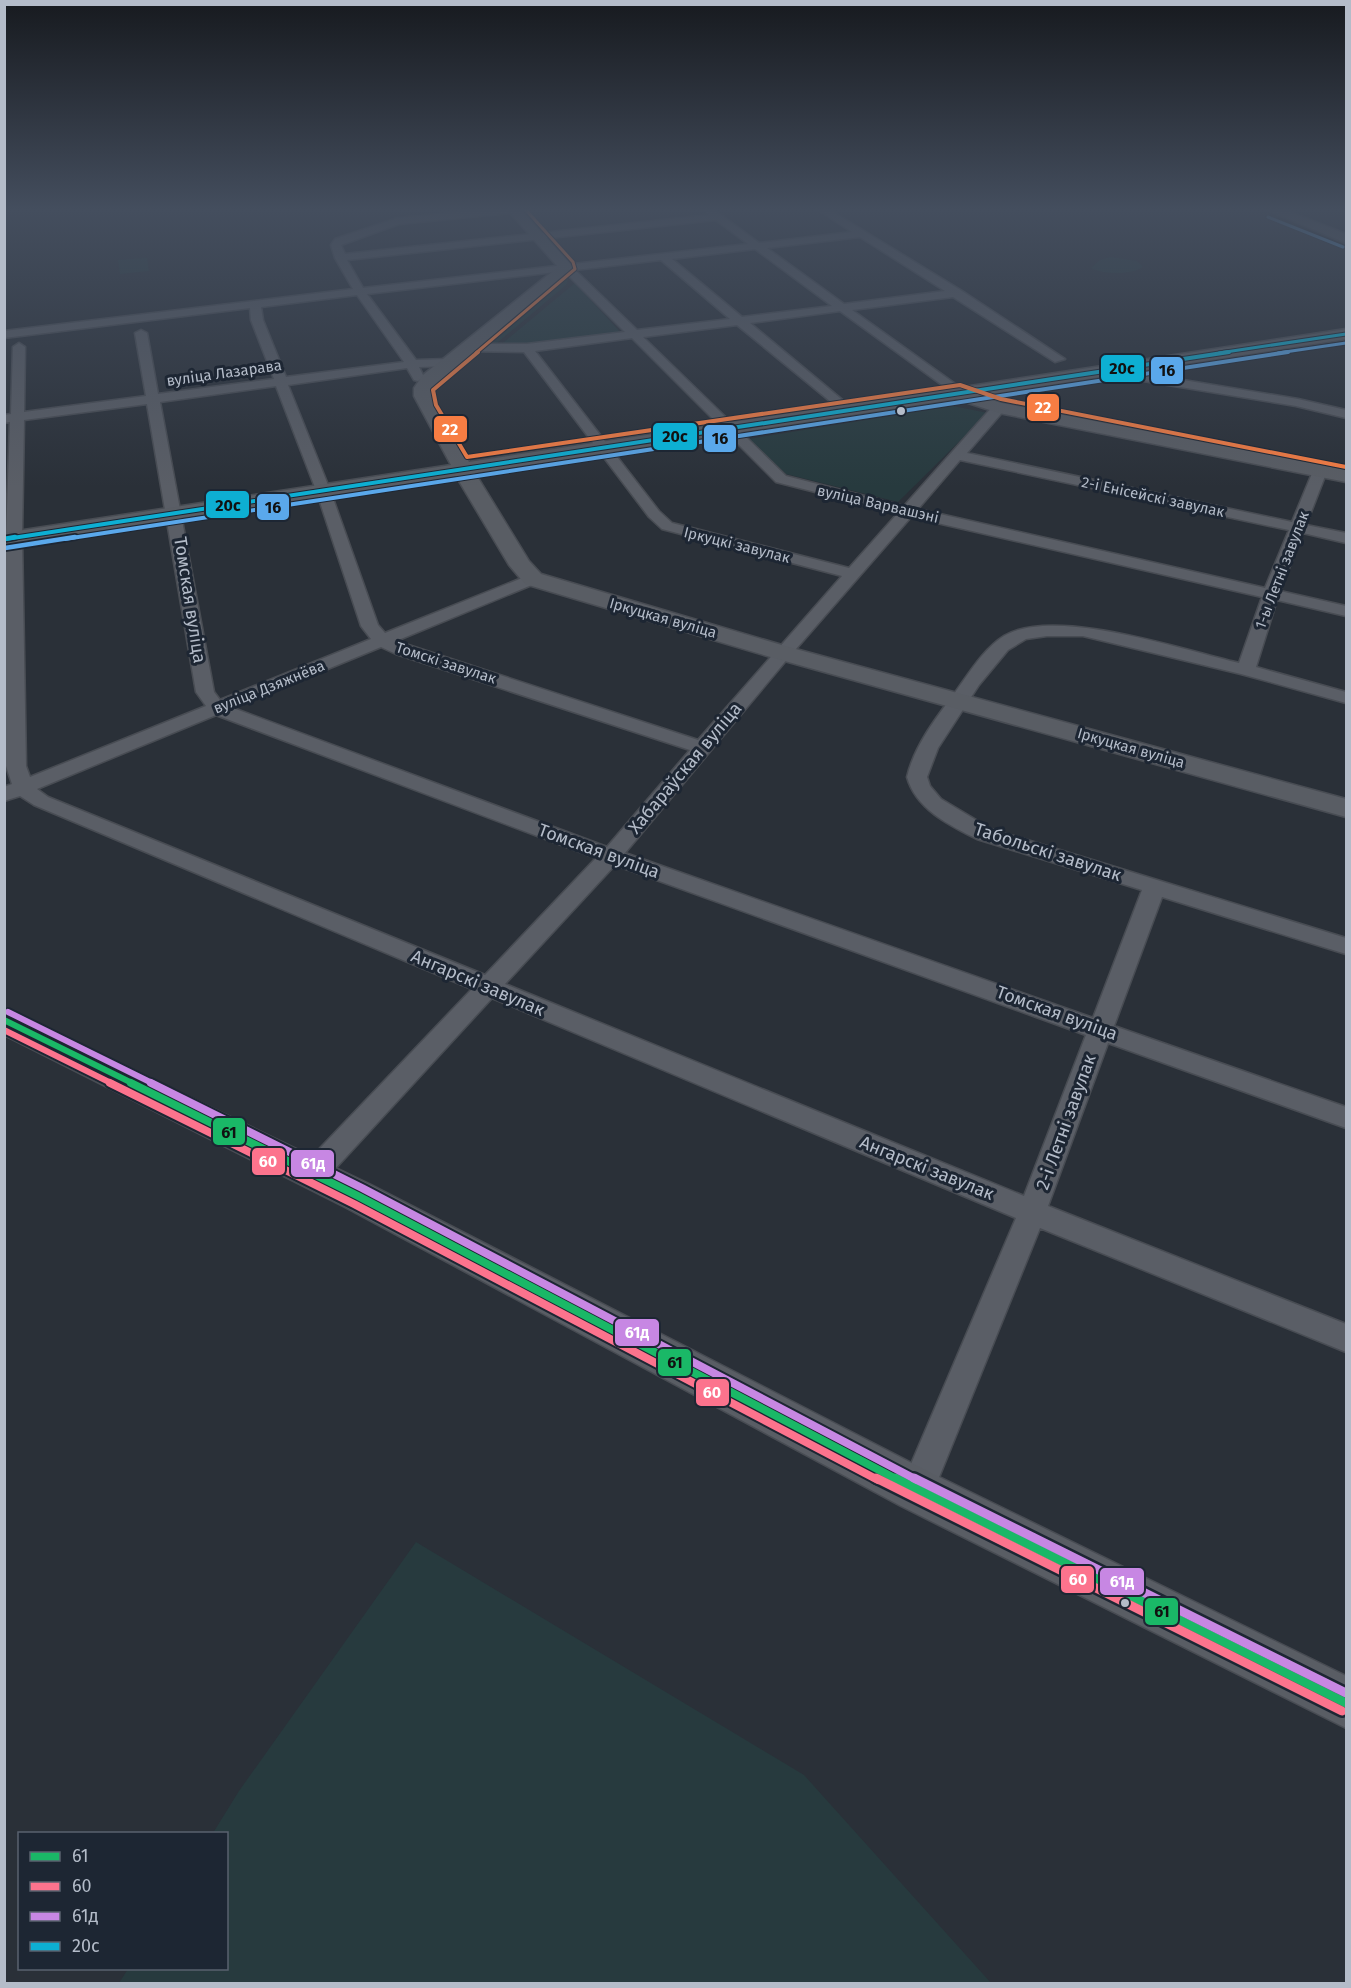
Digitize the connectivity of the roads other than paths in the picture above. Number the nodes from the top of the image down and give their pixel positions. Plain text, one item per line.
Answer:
1 (310, 302) edge
2 (370, 302) edge
3 (524, 302) edge
4 (600, 302) edge
5 (716, 302) edge
6 (833, 302) edge
7 (890, 302) edge
8 (971, 302) edge
9 (841, 308) junction
10 (256, 313) junction
11 (738, 321) junction
12 (141, 333) dead end
13 (632, 334) junction
14 (1347, 334) edge
15 (14, 344) edge
16 (468, 348) junction
17 (527, 348) junction
18 (1059, 359) dead end
19 (448, 363) junction
20 (413, 364) junction
21 (1141, 364) junction
22 (1123, 375) dead end
23 (1223, 375) dead end
24 (280, 382) junction
25 (1267, 384) dead end
26 (423, 388) junction
27 (960, 394) junction
28 (154, 399) junction
29 (1298, 403) junction
30 (999, 408) junction
31 (847, 411) junction
32 (1347, 414) edge
33 (11, 418) edge
34 (727, 428) junction
35 (602, 446) junction
36 (960, 456) junction
37 (462, 467) junction
38 (1320, 471) junction
39 (1347, 476) edge
40 (323, 490) junction
41 (175, 512) junction
42 (910, 512) junction
43 (1298, 528) junction
44 (9, 538) edge
45 (1347, 538) edge
46 (852, 574) junction
47 (533, 579) junction
48 (1271, 594) junction
49 (1347, 611) edge
50 (382, 641) junction
51 (783, 653) junction
52 (1246, 670) junction
53 (1347, 698) edge
54 (959, 700) junction
55 (217, 709) junction
56 (702, 748) junction
57 (14, 792) edge
58 (1347, 808) edge
59 (611, 856) junction
60 (1155, 885) junction
61 (1347, 946) edge
62 (490, 988) junction
63 (4, 1020) edge
64 (1100, 1028) junction
65 (1347, 1118) edge
66 (313, 1174) junction
67 (1032, 1212) junction
68 (1347, 1338) edge
69 (917, 1490) junction
70 (1347, 1703) edge

1 - 10 street
2 - 20 street
3 - 16 main road
4 - 13 street, вуліца Варвашэні
5 - 11 street
6 - 9 street
7 - 9 street
8 - 18 street
9 - 11 street
9 - 27 street
10 - 15 street
10 - 24 street, Томскі завулак
11 - 13 street
11 - 31 street
12 - 28 street, Томская вуліца
13 - 17 street
13 - 34 street, вуліца Варвашэні
14 - 21 main road
15 - 33 street
16 - 17 street
16 - 19 main road
17 - 35 street, Іркуцкі завулак
19 - 20 street, вуліца Лазарава
19 - 26 main road
20 - 24 street, вуліца Лазарава
20 - 26 street
21 - 23 street
21 - 27 main road
22 - 29 street
24 - 28 street, вуліца Лазарава
24 - 40 street, Томскі завулак
25 - 29 street
26 - 37 main road
27 - 30 main road
27 - 31 main road
28 - 33 street, вуліца Лазарава
28 - 41 street, Томская вуліца
29 - 32 street
30 - 36 street, Хабараўская вуліца
30 - 38 main road
31 - 34 main road
33 - 44 street
34 - 35 main road
34 - 42 street, вуліца Варвашэні
35 - 37 main road
35 - 46 street, Іркуцкі завулак
36 - 42 street, Хабараўская вуліца
36 - 43 street, 2-і Енісейскі завулак
37 - 40 main road
37 - 47 main road
38 - 39 main road
38 - 43 street, 1-ы Летні завулак
40 - 41 main road
40 - 50 street, Томскі завулак
41 - 44 main road
41 - 55 street, Томская вуліца
42 - 46 street, Хабараўская вуліца
42 - 48 street, вуліца Варвашэні
43 - 45 street, 2-і Енісейскі завулак
43 - 48 street, 1-ы Летні завулак
44 - 57 street
46 - 51 street, Хабараўская вуліца
47 - 50 street, вуліца Дзяжнёва
47 - 51 main road, Іркуцкая вуліца
48 - 49 street, вуліца Варвашэні
48 - 52 street, 1-ы Летні завулак
50 - 55 street, вуліца Дзяжнёва
50 - 56 street, Томскі завулак
51 - 54 main road, Іркуцкая вуліца
51 - 56 street, Хабараўская вуліца
52 - 53 street, Табольскі завулак
52 - 54 street, Табольскі завулак
54 - 58 main road, Іркуцкая вуліца
54 - 60 street, Табольскі завулак
55 - 57 street, вуліца Дзяжнёва
55 - 59 street, Томская вуліца
56 - 59 street, Хабараўская вуліца
57 - 62 street, Ангарскі завулак
59 - 62 street, Хабараўская вуліца
59 - 64 street, Томская вуліца
60 - 61 street, Табольскі завулак
60 - 64 street, 2-і Летні завулак
62 - 66 street, Хабараўская вуліца
62 - 67 street, Ангарскі завулак
63 - 66 main road
64 - 65 street, Томская вуліца
64 - 67 street, 2-і Летні завулак
66 - 69 main road
67 - 68 street, Ангарскі завулак
67 - 69 street, 2-і Летні завулак
69 - 70 main road

